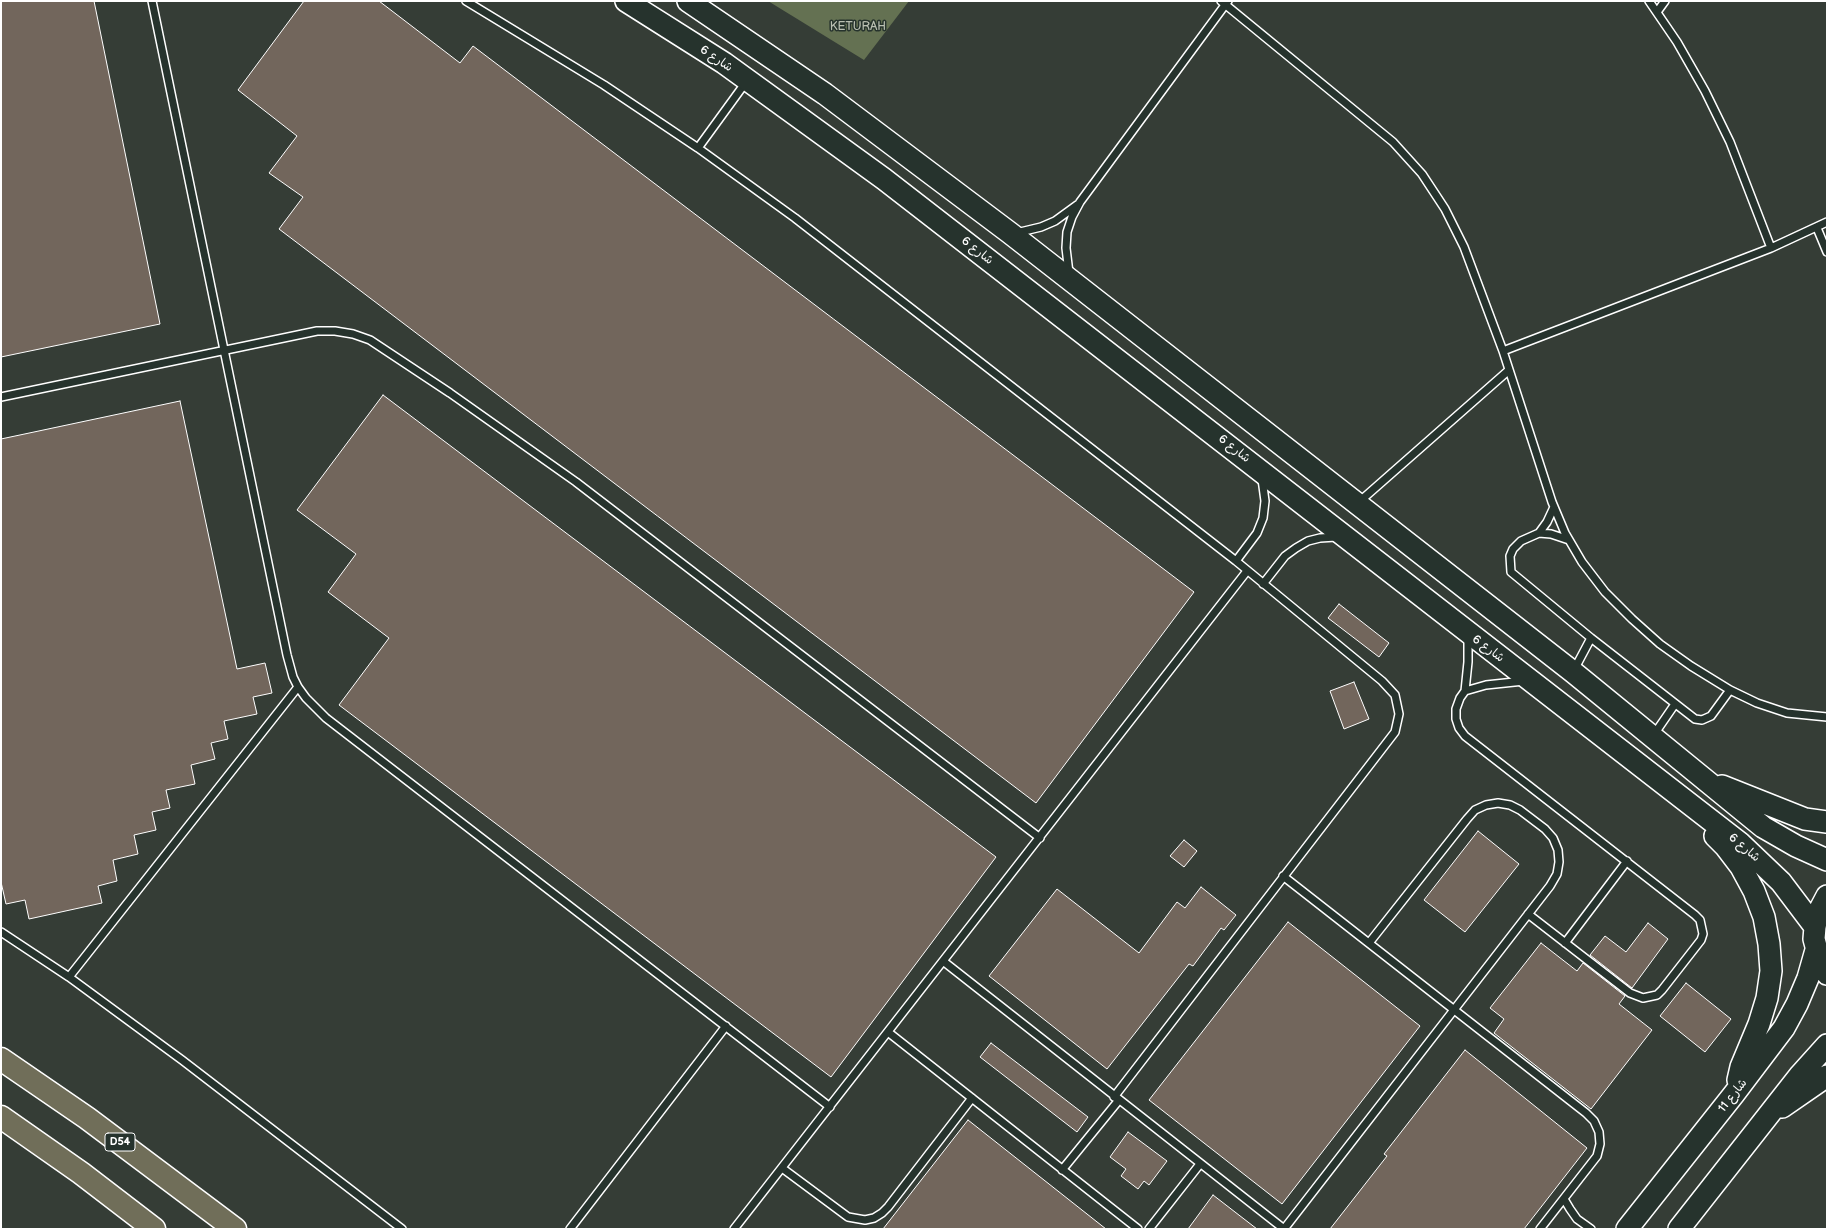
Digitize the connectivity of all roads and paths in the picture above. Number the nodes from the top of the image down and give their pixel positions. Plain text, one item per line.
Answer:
1 (152, 1) edge
2 (466, 1) edge
3 (626, 1) edge
4 (688, 1) edge
5 (1649, 1) edge
6 (1665, 1) edge
7 (1225, 2) edge
8 (1657, 12) junction
9 (747, 80) junction
10 (698, 148) junction
11 (1080, 202) junction
12 (1827, 222) edge
13 (1817, 228) junction
14 (1010, 233) junction
15 (1770, 248) junction
16 (1827, 252) edge
17 (1071, 280) junction
18 (224, 350) junction
19 (1503, 351) junction
20 (1509, 370) junction
21 (1, 397) edge
22 (1260, 469) junction
23 (1357, 503) junction
24 (1554, 507) junction
25 (1539, 533) junction
26 (1347, 538) junction
27 (1569, 540) junction
28 (1236, 561) junction
29 (1247, 571) junction
30 (1263, 584) junction
31 (1468, 633) junction
32 (1590, 638) junction
33 (1573, 672) junction
34 (1530, 681) junction
35 (298, 687) junction
36 (1730, 690) junction
37 (1465, 691) junction
38 (1674, 704) junction
39 (1827, 717) edge
40 (1653, 736) junction
41 (1708, 780) junction
42 (1684, 801) junction
43 (1827, 822) edge
44 (1040, 838) junction
45 (1827, 860) edge
46 (1628, 861) junction
47 (1283, 876) junction
48 (1827, 896) edge
49 (1528, 914) junction
50 (1814, 927) junction
51 (1, 932) edge
52 (1368, 943) junction
53 (1566, 943) junction
54 (1816, 950) junction
55 (944, 961) junction
56 (1827, 974) edge
57 (69, 977) junction
58 (1454, 1010) junction
59 (726, 1026) junction
60 (888, 1032) junction
61 (1827, 1045) edge
62 (1, 1059) edge
63 (1827, 1076) edge
64 (1734, 1094) junction
65 (972, 1098) junction
66 (1116, 1098) junction
67 (830, 1107) junction
68 (1768, 1116) junction
69 (1, 1117) edge
70 (1200, 1164) junction
71 (782, 1168) junction
72 (1062, 1170) junction
73 (1564, 1199) junction
74 (154, 1229) edge
75 (235, 1229) edge
76 (402, 1229) edge
77 (570, 1229) edge
78 (734, 1229) edge
79 (1138, 1229) edge
80 (1149, 1229) edge
81 (1284, 1229) edge
82 (1540, 1229) edge
83 (1591, 1229) edge
84 (1627, 1229) edge
85 (1679, 1229) edge

1 - 18 lane
2 - 10 lane
3 - 9 street, شارع 6
4 - 14 street
5 - 8 lane
6 - 8 lane
7 - 11 lane
7 - 19 lane
8 - 15 lane
9 - 10 lane
9 - 22 street, شارع 6
10 - 28 lane
11 - 14 lane
11 - 17 lane
12 - 13 lane
13 - 15 lane
13 - 16 lane
14 - 17 street
15 - 19 lane
17 - 23 street
18 - 21 lane
18 - 35 lane
18 - 44 lane
19 - 20 lane
20 - 23 lane
20 - 24 lane
22 - 26 street, شارع 6
22 - 28 lane
23 - 33 street
24 - 25 lane
24 - 27 lane
25 - 27 lane
25 - 32 lane
26 - 30 lane
26 - 31 street, شارع 6
27 - 36 lane
28 - 29 lane
29 - 30 lane
29 - 44 lane
30 - 47 lane
31 - 34 street, شارع 6
31 - 37 lane
32 - 33 lane
32 - 38 lane
33 - 40 street
34 - 37 lane
34 - 42 street, شارع 6
35 - 57 lane
35 - 59 lane
36 - 38 lane
36 - 39 lane
37 - 46 lane
38 - 40 lane
40 - 41 street
41 - 43 street
41 - 45 street
42 - 50 street, شارع 6
42 - 64 street
44 - 55 lane
46 - 53 lane
46 - 53 lane
47 - 52 lane
47 - 66 lane
48 - 50 street
49 - 52 lane
49 - 53 lane
49 - 58 lane
50 - 54 street
51 - 57 lane
52 - 58 lane
54 - 56 street
54 - 64 street, شارع 11
55 - 60 lane
55 - 66 lane
57 - 76 lane
58 - 73 lane
58 - 81 lane
59 - 67 lane
59 - 77 lane
60 - 65 lane
60 - 67 lane
61 - 68 street
62 - 75 main road, D54
63 - 68 street
64 - 84 street, شارع 11
65 - 71 lane
65 - 72 lane
66 - 70 lane
66 - 72 lane
67 - 71 lane
68 - 85 street
69 - 74 main road
70 - 80 lane
70 - 81 lane
71 - 78 lane
72 - 79 lane
73 - 82 lane
73 - 83 lane

